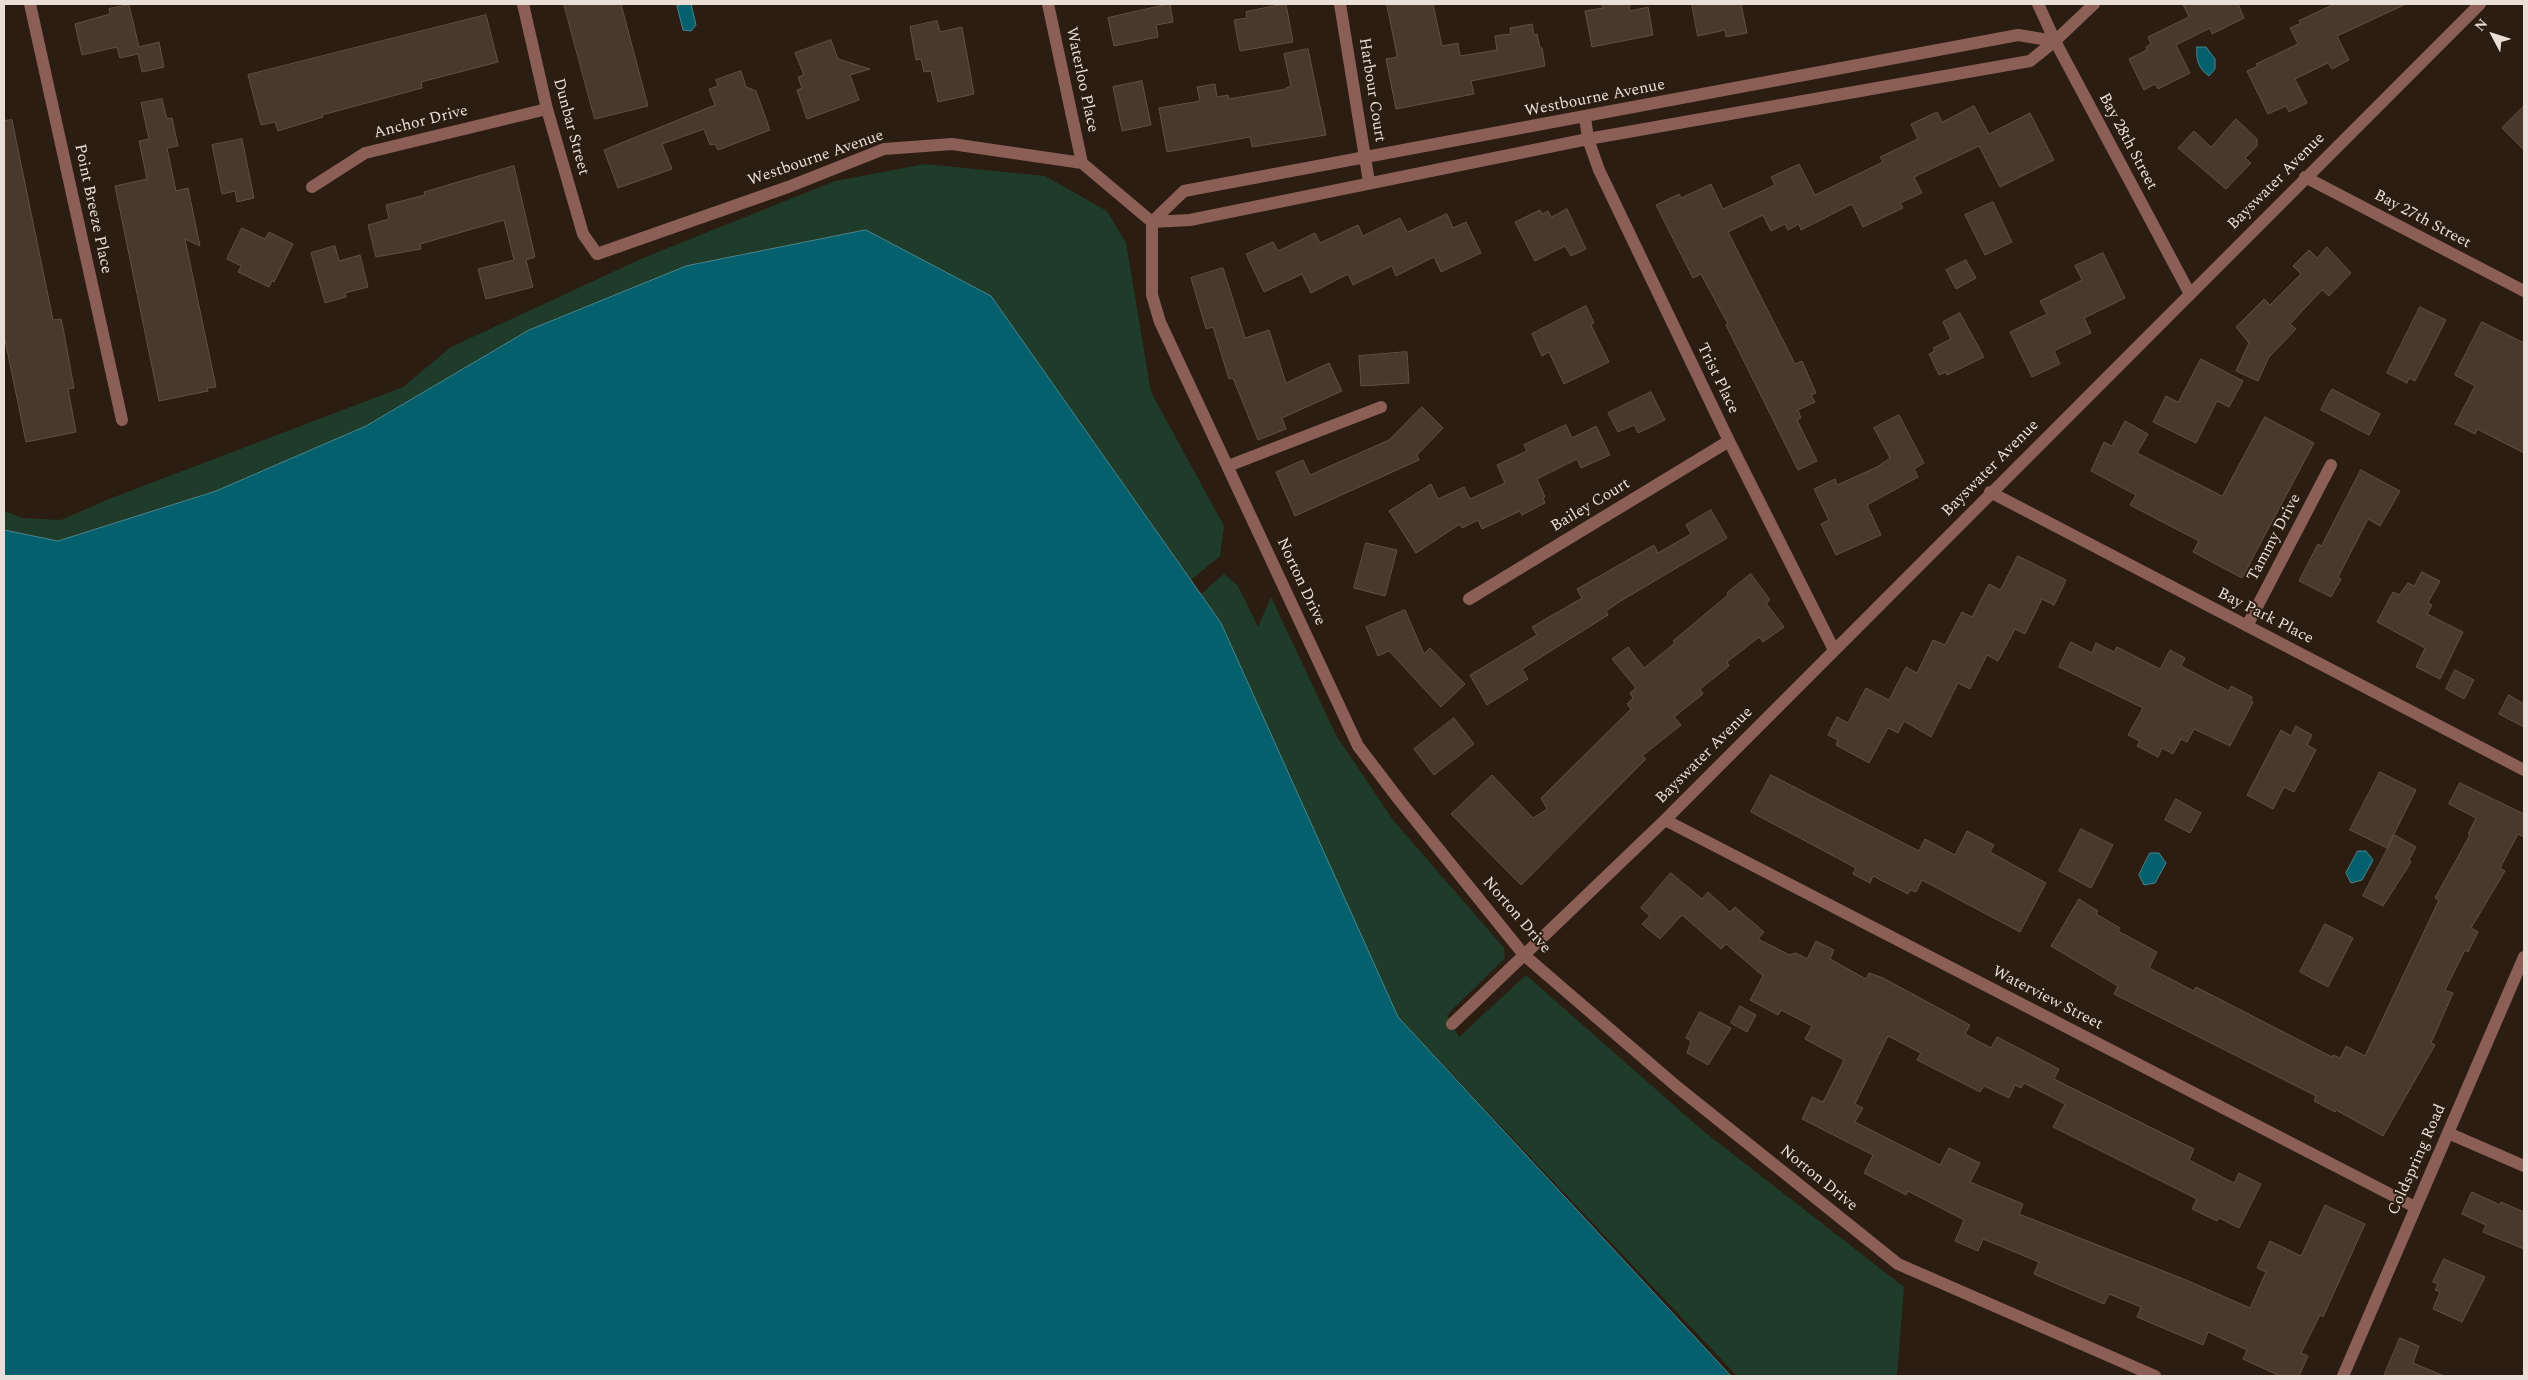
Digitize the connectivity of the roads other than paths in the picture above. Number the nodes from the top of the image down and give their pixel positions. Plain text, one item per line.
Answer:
1 (30, 4) edge
2 (523, 4) edge
3 (1048, 4) edge
4 (1340, 4) edge
5 (2038, 4) edge
6 (2094, 4) edge
7 (2480, 4) edge
8 (2055, 41) junction
9 (547, 109) junction
10 (1585, 117) junction
11 (1588, 139) junction
12 (1366, 158) junction
13 (1082, 163) junction
14 (2305, 177) junction
15 (1369, 182) junction
16 (312, 188) dead end
17 (1152, 222) junction
18 (597, 254) joint
19 (2524, 291) edge
20 (2190, 294) junction
21 (1381, 406) dead end
22 (122, 420) dead end
23 (1729, 441) junction
24 (2331, 465) dead end
25 (1228, 466) junction
26 (1990, 492) junction
27 (1470, 599) dead end
28 (2247, 626) junction
29 (1834, 650) junction
30 (2524, 770) edge
31 (1665, 820) junction
32 (1524, 955) junction
33 (2524, 957) edge
34 (1452, 1024) dead end
35 (2448, 1133) junction
36 (2524, 1166) edge
37 (2415, 1207) junction
38 (2155, 1376) edge
39 (2343, 1376) edge

1 - 22 street, Point Breeze Place
2 - 9 street, Dunbar Street
3 - 13 street, Waterloo Place
4 - 12 street, Harbour Court
5 - 8 street, Bay 28th Street
6 - 8 street
7 - 14 street, Bayswater Avenue
8 - 10 street, Westbourne Avenue
8 - 11 street
8 - 20 street, Bay 28th Street
9 - 16 street, Anchor Drive
9 - 18 street, Dunbar Street
10 - 11 street, Trist Place
10 - 12 street, Westbourne Avenue
11 - 15 street
11 - 23 street, Trist Place
12 - 15 street, Harbour Court
12 - 17 street, Westbourne Avenue
13 - 17 street
13 - 18 street, Westbourne Avenue
14 - 19 street, Bay 27th Street
14 - 20 street, Bayswater Avenue
15 - 17 street
17 - 25 street, Norton Drive
20 - 26 street, Bayswater Avenue
21 - 25 street
23 - 27 street, Bailey Court
23 - 29 street, Trist Place
24 - 28 street, Tammy Drive
25 - 32 street, Norton Drive
26 - 28 street, Bay Park Place
26 - 29 street, Bayswater Avenue
28 - 30 street, Bay Park Place
29 - 31 street, Bayswater Avenue
31 - 32 street, Bayswater Avenue
31 - 37 street, Waterview Street
32 - 34 street, Bayswater Avenue
32 - 38 street, Norton Drive
33 - 35 street, Coldspring Road
35 - 36 street
35 - 37 street, Coldspring Road
37 - 39 street, Coldspring Road

